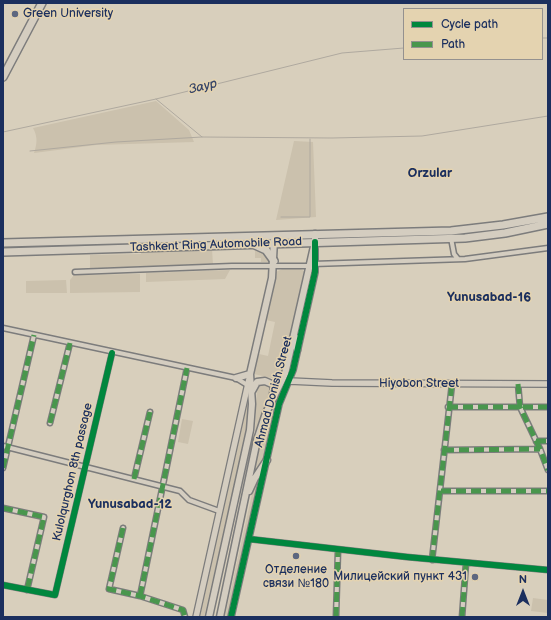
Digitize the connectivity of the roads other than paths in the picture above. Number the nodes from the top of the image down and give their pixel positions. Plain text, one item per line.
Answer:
1 (42, 3) edge
2 (3, 77) edge
3 (548, 217) edge
4 (548, 224) edge
5 (315, 234) junction
6 (274, 235) junction
7 (451, 238) junction
8 (315, 242) junction
9 (3, 243) edge
10 (251, 244) junction
11 (274, 244) junction
12 (548, 248) edge
13 (3, 252) edge
14 (458, 259) junction
15 (274, 264) junction
16 (313, 265) junction
17 (75, 272) dead end
18 (3, 328) edge
19 (295, 332) junction
20 (34, 335) junction
21 (70, 343) junction
22 (297, 350) junction
23 (112, 352) junction
24 (188, 368) junction
25 (250, 374) junction
26 (236, 378) junction
27 (290, 381) junction
28 (452, 384) junction
29 (518, 384) junction
30 (548, 384) edge
31 (250, 388) junction
32 (273, 395) junction
33 (448, 407) junction
34 (520, 407) junction
35 (548, 407) edge
36 (150, 412) dead end
37 (50, 423) dead end
38 (548, 441) edge
39 (536, 442) junction
40 (3, 446) edge
41 (8, 447) junction
42 (540, 448) junction
43 (444, 450) junction
44 (267, 460) junction
45 (86, 466) junction
46 (3, 468) edge
47 (548, 470) edge
48 (134, 479) junction
49 (164, 486) junction
50 (441, 491) junction
51 (548, 491) edge
52 (244, 503) junction
53 (3, 508) edge
54 (219, 511) junction
55 (123, 528) dead end
56 (249, 539) junction
57 (338, 550) junction
58 (432, 560) junction
59 (466, 563) junction
60 (548, 570) edge
61 (3, 585) edge
62 (27, 590) junction
63 (140, 596) junction
64 (185, 617) edge
65 (196, 617) edge
66 (209, 617) edge
67 (220, 617) edge
68 (231, 617) edge
69 (336, 617) edge
70 (462, 617) edge

1 - 2 highway
3 - 5 highway, Tashkent Ring Automobile Road
4 - 7 highway, Tashkent Ring Automobile Road
5 - 6 highway, Tashkent Ring Automobile Road
5 - 8 main road, Ahmad Donish Street
6 - 9 highway, Tashkent Ring Automobile Road
6 - 11 main road, Ahmad Donish Street
7 - 8 highway, Tashkent Ring Automobile Road
7 - 14 street
8 - 11 highway, Tashkent Ring Automobile Road
8 - 16 main road, Ahmad Donish Street
10 - 11 highway, Tashkent Ring Automobile Road
10 - 13 highway, Tashkent Ring Automobile Road
10 - 15 highway
11 - 15 main road, Ahmad Donish Street
12 - 14 street
14 - 16 street
15 - 16 street
15 - 17 street
15 - 25 main road, Ahmad Donish Street
16 - 19 main road, Ahmad Donish Street
16 - 22 street, Ahmad Donish Street
18 - 20 street
19 - 22 main road
19 - 32 main road, Ahmad Donish Street
20 - 21 street
20 - 41 street
21 - 23 street
21 - 37 street
22 - 27 street, Ahmad Donish Street
23 - 24 street
23 - 45 street, Kulolqurghon 8th passage
24 - 26 street
24 - 49 street
25 - 26 main road
25 - 31 main road, Ahmad Donish Street
26 - 31 street
27 - 28 street, Hiyobon Street
27 - 44 street, Ahmad Donish Street
28 - 29 street, Hiyobon Street
28 - 33 street
29 - 30 street, Hiyobon Street
29 - 34 street
31 - 32 main road, Ahmad Donish Street
31 - 54 street, Ahmad Donish Street
31 - 66 main road, Ahmad Donish Street
32 - 52 main road, Ahmad Donish Street
33 - 34 street
33 - 43 street
34 - 35 street
34 - 39 street
36 - 48 street
38 - 39 street
39 - 42 street
40 - 41 street
41 - 45 street
41 - 46 street
42 - 43 street
42 - 47 street
43 - 50 street
44 - 52 main road
44 - 56 street, Ahmad Donish Street
45 - 48 street
45 - 62 street, Kulolqurghon 8th passage
48 - 49 street
49 - 54 street
49 - 63 street
50 - 51 street
50 - 58 street
52 - 67 main road, Ahmad Donish Street
53 - 62 street
54 - 65 street, Ahmad Donish Street
55 - 63 street
56 - 57 street
56 - 68 street, Ahmad Donish Street
57 - 58 street
57 - 69 street
58 - 59 street
59 - 60 street
59 - 70 street
61 - 62 street
63 - 64 street

